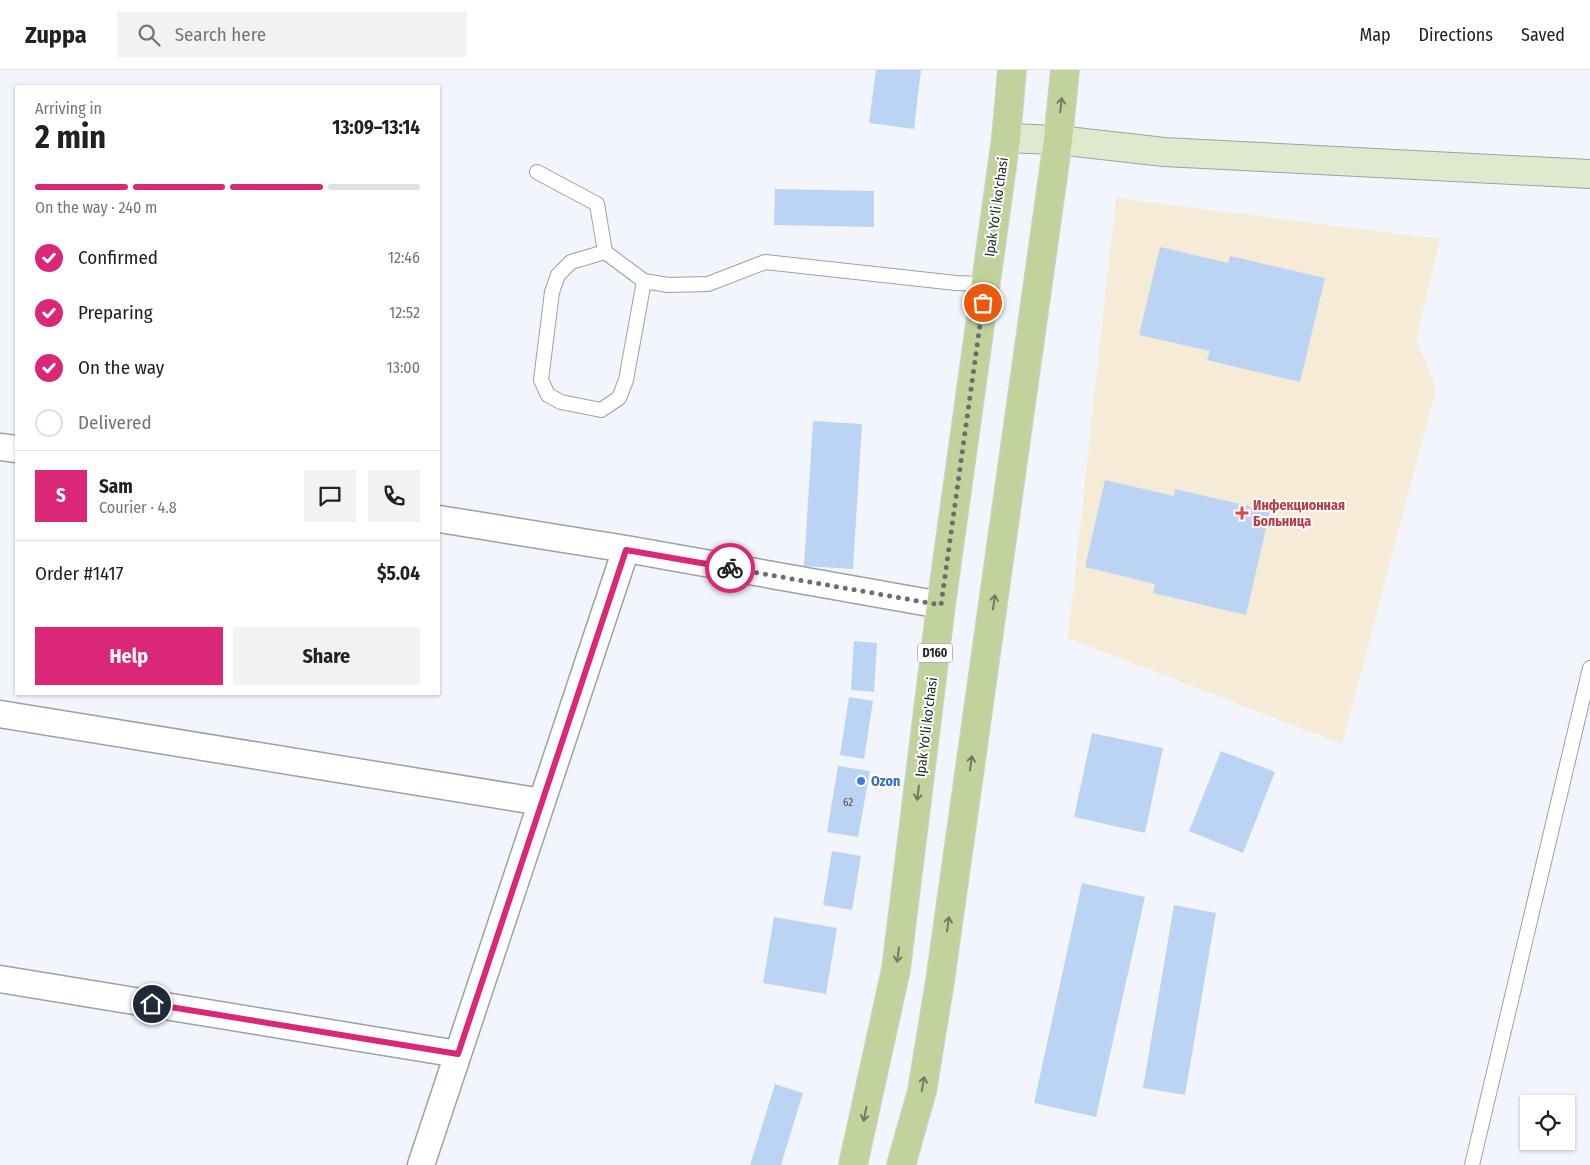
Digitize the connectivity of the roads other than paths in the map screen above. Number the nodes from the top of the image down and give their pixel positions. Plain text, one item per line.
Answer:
1 (1012, 70) edge
2 (1065, 70) edge
3 (1006, 138) junction
4 (1058, 140) junction
5 (537, 172) dead end
6 (1590, 174) edge
7 (605, 252) junction
8 (644, 282) junction
9 (985, 284) junction
10 (0, 447) edge
11 (15, 450) edge
12 (440, 519) edge
13 (626, 550) junction
14 (941, 605) junction
15 (1590, 668) edge
16 (0, 714) edge
17 (542, 802) junction
18 (0, 978) edge
19 (458, 1054) junction
20 (421, 1165) edge
21 (853, 1165) edge
22 (901, 1165) edge
23 (1472, 1165) edge

1 - 3 main road, Ipak Yo'li ko'chasi / D160
4 -> 2 main road
3 - 4 main road
3 - 9 main road, Ipak Yo'li ko'chasi / D160
4 - 6 main road
22 -> 4 main road
5 - 7 lane
7 - 8 lane
7 - 8 lane
8 - 9 lane
9 - 14 main road, Ipak Yo'li ko'chasi / D160
10 - 11 street
12 - 13 street
13 - 14 street
13 - 17 street
14 -> 21 main road, Ipak Yo'li ko'chasi / D160
15 - 23 lane
16 - 17 street
17 - 19 street
18 - 19 street
19 - 20 street

